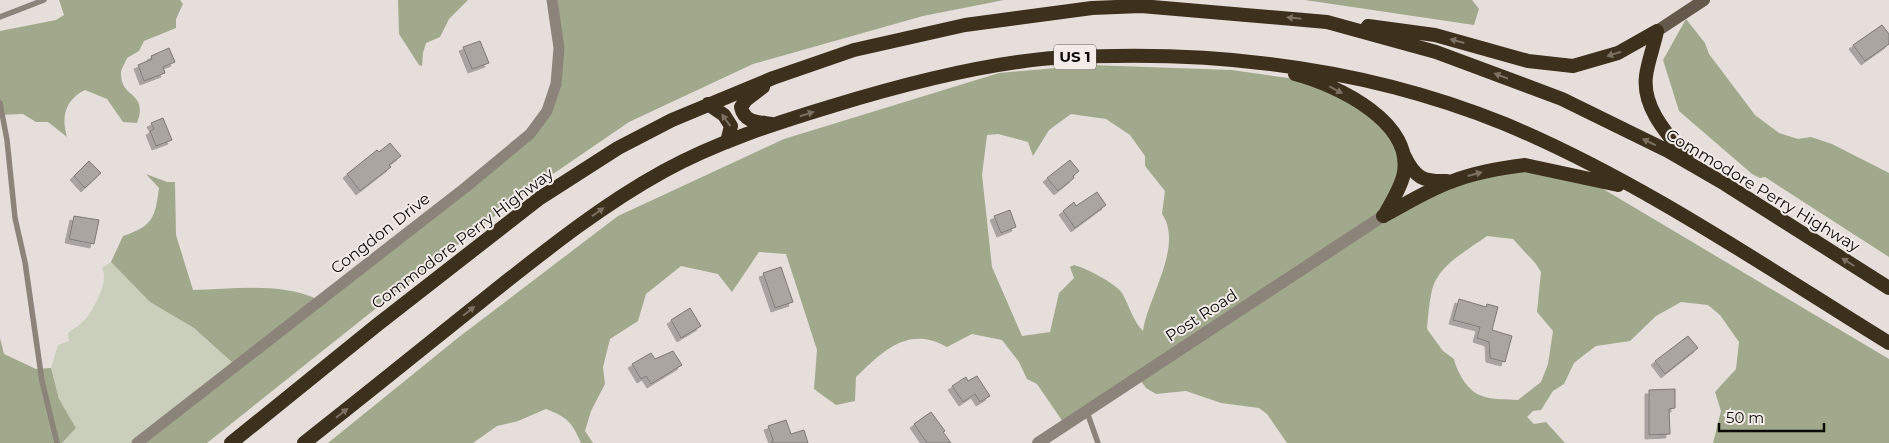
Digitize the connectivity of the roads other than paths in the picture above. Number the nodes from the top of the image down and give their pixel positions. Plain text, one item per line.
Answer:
1 (44, 0) edge
2 (552, 0) edge
3 (1704, 0) edge
4 (0, 17) edge
5 (1327, 22) junction
6 (1657, 31) junction
7 (1240, 60) junction
8 (773, 78) junction
9 (0, 103) edge
10 (708, 104) junction
11 (775, 125) junction
12 (727, 142) junction
13 (1403, 152) junction
14 (1694, 166) junction
15 (1451, 181) junction
16 (1645, 194) junction
17 (1383, 216) junction
18 (1889, 288) edge
19 (1889, 343) edge
20 (1086, 411) junction
21 (57, 443) edge
22 (137, 443) edge
23 (231, 443) edge
24 (304, 443) edge
25 (1038, 443) edge
26 (1098, 443) edge

1 - 4 lane
2 - 22 street, Congdon Drive
3 - 6 main road
6 -> 5 highway
5 -> 8 highway, Commodore Perry Highway
14 -> 5 highway, Commodore Perry Highway
6 - 14 highway
11 -> 7 highway, US 1
7 -> 13 highway
7 - 16 highway, US 1
8 - 10 highway, Commodore Perry Highway
8 - 11 highway
9 - 21 lane
12 -> 10 highway
10 - 23 highway, Commodore Perry Highway
11 - 12 highway, US 1
24 -> 12 highway, US 1
13 - 15 highway
13 - 17 highway
18 -> 14 highway, Commodore Perry Highway
15 -> 16 highway
15 - 17 highway
16 - 19 highway, US 1
17 - 20 street, Post Road
20 - 25 street, Post Road
20 - 26 lane

